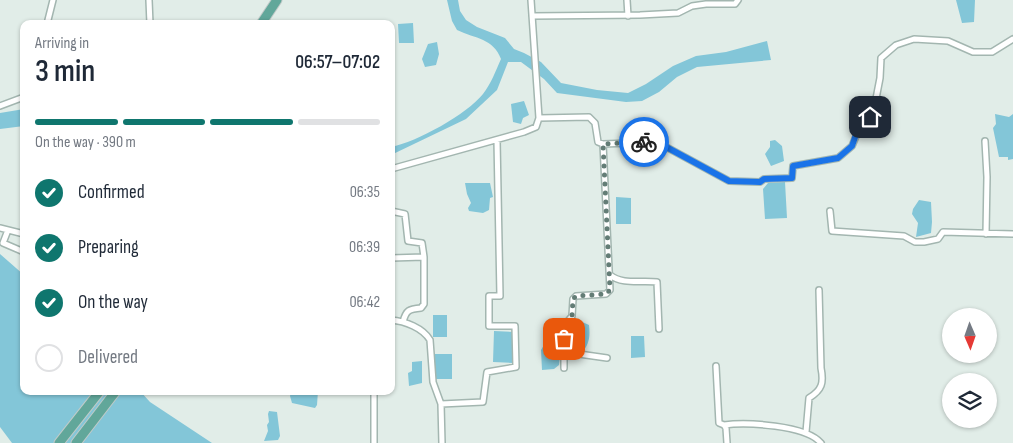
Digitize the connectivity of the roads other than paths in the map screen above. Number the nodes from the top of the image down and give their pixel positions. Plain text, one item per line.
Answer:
1 (52, 0) edge
2 (149, 0) edge
3 (277, 0) edge
4 (531, 0) edge
5 (627, 0) edge
6 (738, 0) edge
7 (532, 16) junction
8 (628, 16) junction
9 (48, 20) edge
10 (150, 20) edge
11 (264, 20) edge
12 (1013, 39) edge
13 (20, 98) edge
14 (0, 106) edge
15 (539, 118) junction
16 (497, 140) junction
17 (986, 141) dead end
18 (603, 144) junction
19 (395, 168) edge
20 (830, 211) dead end
21 (395, 212) edge
22 (0, 228) edge
23 (8, 230) junction
24 (20, 233) edge
25 (986, 234) junction
26 (1013, 234) edge
27 (20, 250) edge
28 (424, 257) junction
29 (395, 258) edge
30 (610, 275) junction
31 (819, 290) dead end
32 (395, 321) edge
33 (403, 322) junction
34 (659, 329) dead end
35 (565, 352) junction
36 (607, 358) dead end
37 (716, 366) dead end
38 (564, 368) dead end
39 (97, 395) edge
40 (113, 395) edge
41 (374, 395) edge
42 (440, 404) junction
43 (724, 425) junction
44 (806, 432) junction
45 (59, 443) edge
46 (76, 443) edge
47 (374, 443) edge
48 (442, 443) edge
49 (727, 443) edge
50 (821, 443) edge

1 - 9 street
2 - 10 street
3 - 11 main road
4 - 7 street
5 - 8 street
6 - 8 street
7 - 8 street
7 - 15 street
12 - 18 street
13 - 14 street
15 - 16 street
15 - 18 street
16 - 19 street
16 - 42 street
17 - 25 street
18 - 30 street
20 - 25 street
21 - 28 street
22 - 23 street
23 - 24 street
23 - 27 street
25 - 26 street
28 - 29 street
28 - 33 street
30 - 34 street
30 - 35 street
31 - 44 street
32 - 33 street
33 - 42 street
35 - 36 street
35 - 38 street
37 - 43 street
39 - 45 main road
40 - 46 main road
41 - 47 street
42 - 48 street
43 - 44 street
43 - 49 street
44 - 50 street

